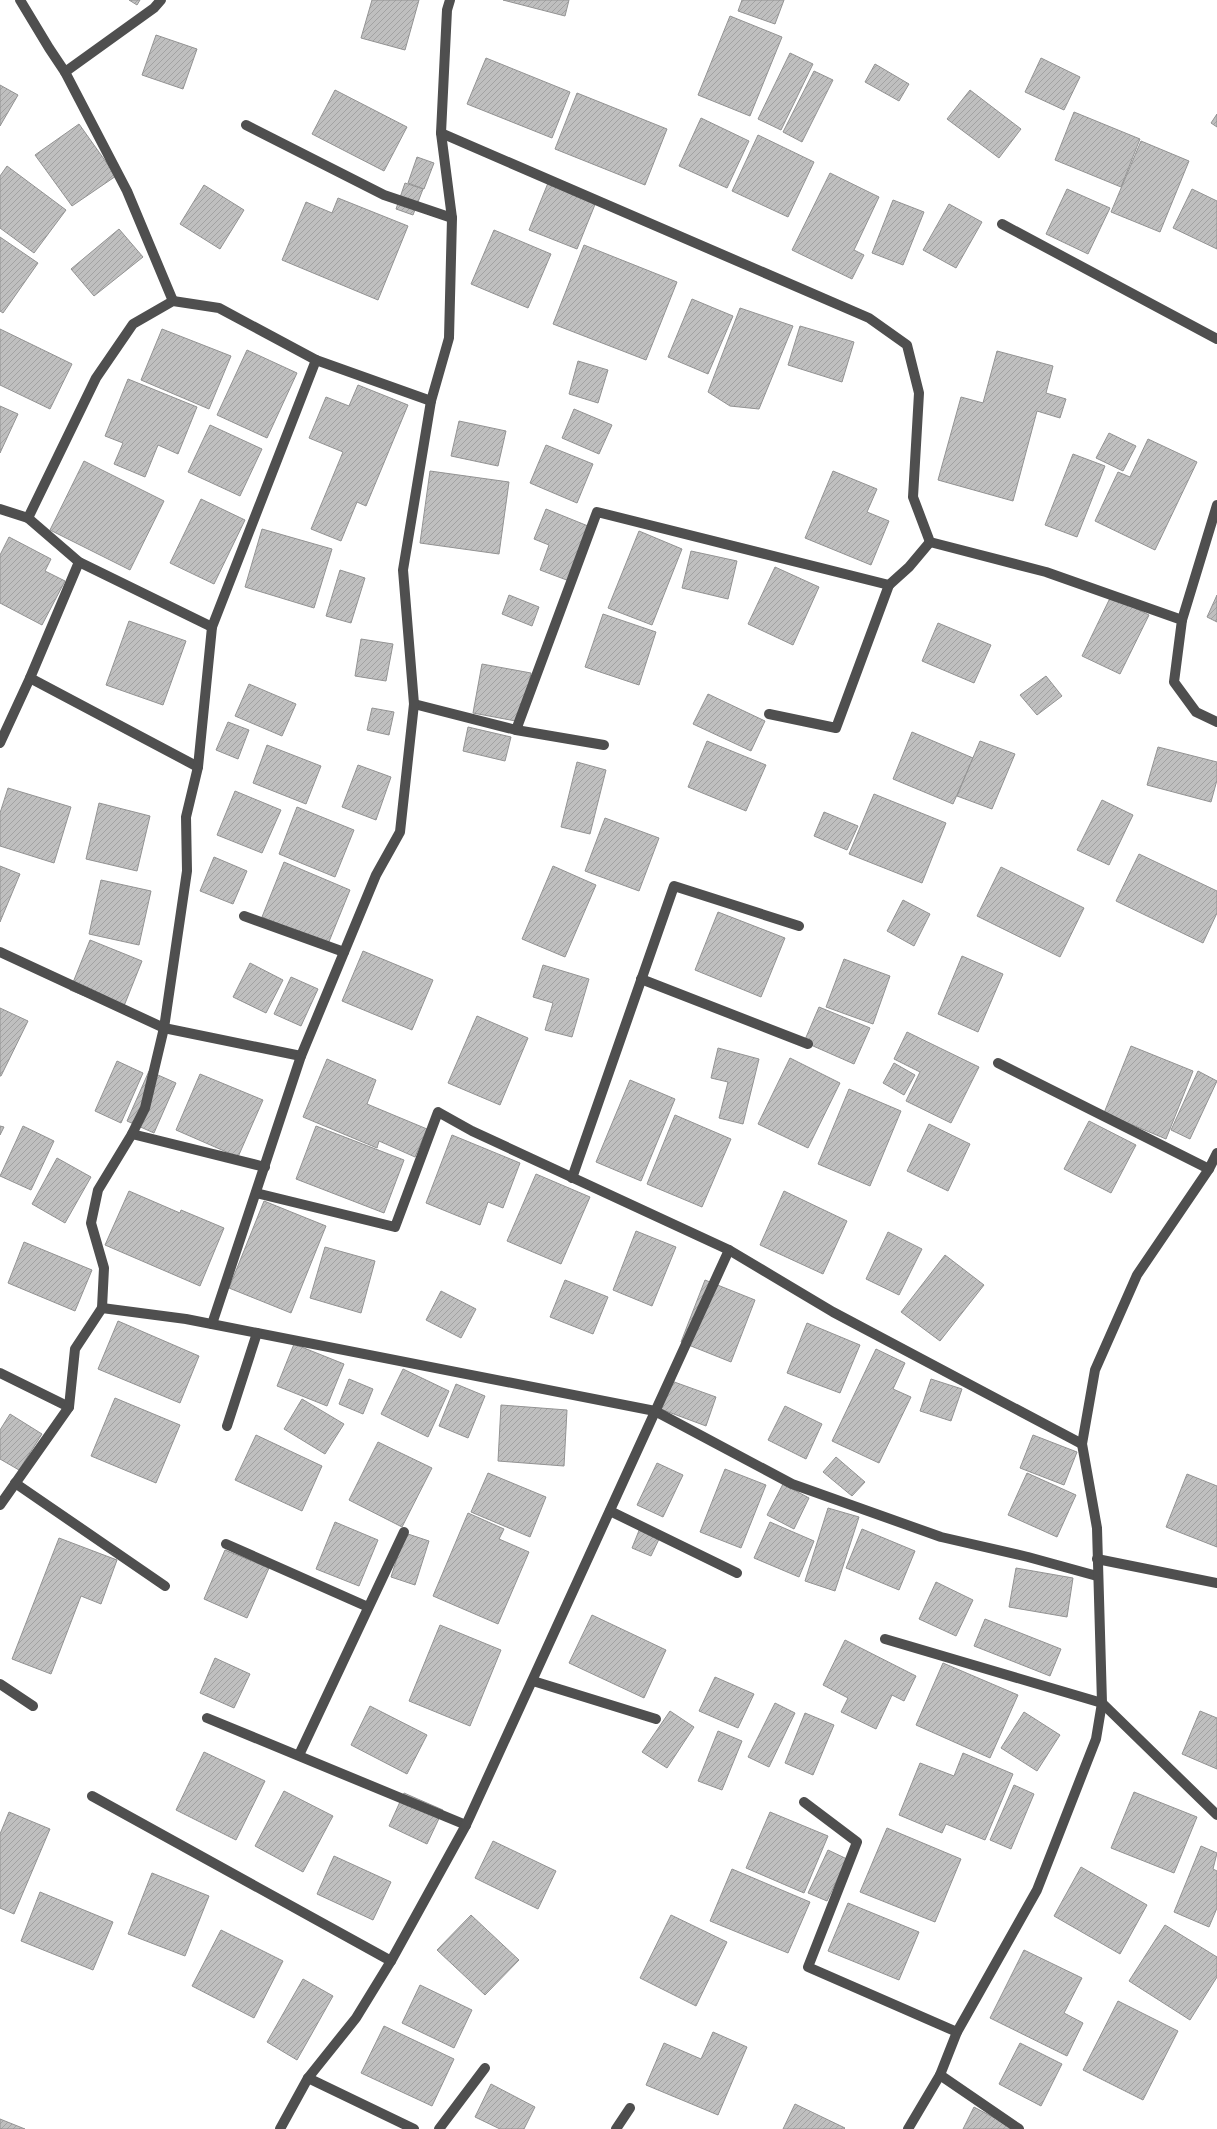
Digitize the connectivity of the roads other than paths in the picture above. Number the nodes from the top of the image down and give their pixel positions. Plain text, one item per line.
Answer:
1 (20, 0) edge
2 (161, 0) edge
3 (450, 0) edge
4 (65, 72) junction
5 (246, 125) dead end
6 (442, 134) junction
7 (452, 218) junction
8 (1002, 224) dead end
9 (173, 301) junction
10 (1217, 339) edge
11 (316, 360) junction
12 (431, 401) junction
13 (1217, 505) edge
14 (0, 509) edge
15 (28, 518) junction
16 (930, 542) junction
17 (79, 562) junction
18 (889, 585) junction
19 (1182, 620) junction
20 (212, 627) junction
21 (30, 678) junction
22 (414, 704) junction
23 (770, 714) dead end
24 (1217, 722) edge
25 (516, 730) junction
26 (0, 743) edge
27 (604, 745) dead end
28 (198, 767) junction
29 (244, 916) dead end
30 (799, 926) dead end
31 (0, 952) edge
32 (344, 952) junction
33 (641, 979) junction
34 (164, 1028) junction
35 (808, 1044) dead end
36 (301, 1056) junction
37 (998, 1063) dead end
38 (132, 1134) junction
39 (1217, 1153) edge
40 (265, 1167) junction
41 (1209, 1169) junction
42 (572, 1178) junction
43 (256, 1193) junction
44 (729, 1250) junction
45 (102, 1308) junction
46 (212, 1324) junction
47 (257, 1333) junction
48 (0, 1373) edge
49 (69, 1407) junction
50 (655, 1411) junction
51 (227, 1426) dead end
52 (1082, 1444) junction
53 (15, 1483) junction
54 (0, 1505) edge
55 (610, 1511) junction
56 (404, 1532) dead end
57 (226, 1544) dead end
58 (1097, 1559) junction
59 (737, 1573) dead end
60 (1098, 1576) junction
61 (1217, 1583) edge
62 (165, 1586) dead end
63 (368, 1607) junction
64 (885, 1639) dead end
65 (533, 1680) junction
66 (0, 1684) edge
67 (1102, 1703) junction
68 (33, 1706) dead end
69 (207, 1718) dead end
70 (656, 1719) dead end
71 (299, 1755) junction
72 (92, 1796) dead end
73 (804, 1802) dead end
74 (1217, 1815) edge
75 (466, 1825) junction
76 (391, 1961) junction
77 (957, 2032) junction
78 (485, 2068) dead end
79 (940, 2075) junction
80 (308, 2078) junction
81 (630, 2108) dead end
82 (280, 2129) edge
83 (414, 2129) edge
84 (439, 2129) edge
85 (616, 2129) edge
86 (908, 2129) edge
87 (1019, 2129) edge

1 - 4 street
2 - 4 street
3 - 6 street
4 - 9 street
5 - 7 street
6 - 7 street
6 - 16 street
7 - 12 street
8 - 10 street
9 - 11 street
9 - 15 street
11 - 12 street
11 - 20 street
12 - 22 street
13 - 19 street
14 - 15 street
15 - 17 street
16 - 18 street
16 - 19 street
17 - 20 street
17 - 21 street
18 - 23 street
18 - 25 street
19 - 24 street
20 - 28 street
21 - 26 street
21 - 28 street
22 - 25 street
22 - 32 street
25 - 27 street
28 - 34 street
29 - 32 street
30 - 33 street
31 - 34 street
32 - 36 street
33 - 35 street
33 - 42 street
34 - 36 street
34 - 38 street
36 - 40 street
37 - 41 street
38 - 40 street
38 - 45 street
39 - 41 street
40 - 43 street
41 - 52 street
42 - 43 street
42 - 44 street
43 - 46 street
44 - 50 street
44 - 52 street
45 - 46 street
45 - 49 street
46 - 47 street
47 - 50 street
47 - 51 street
48 - 49 street
49 - 53 street
50 - 55 street
50 - 60 street
52 - 58 street
53 - 54 street
53 - 62 street
55 - 59 street
55 - 65 street
56 - 63 street
57 - 63 street
58 - 60 street
58 - 61 street
60 - 67 street
63 - 71 street
64 - 67 street
65 - 70 street
65 - 75 street
66 - 68 street
67 - 74 street
67 - 77 street
69 - 71 street
71 - 75 street
72 - 76 street
73 - 77 street
75 - 76 street
76 - 80 street
77 - 79 street
78 - 84 street
79 - 86 street
79 - 87 street
80 - 82 street
80 - 83 street
81 - 85 street

